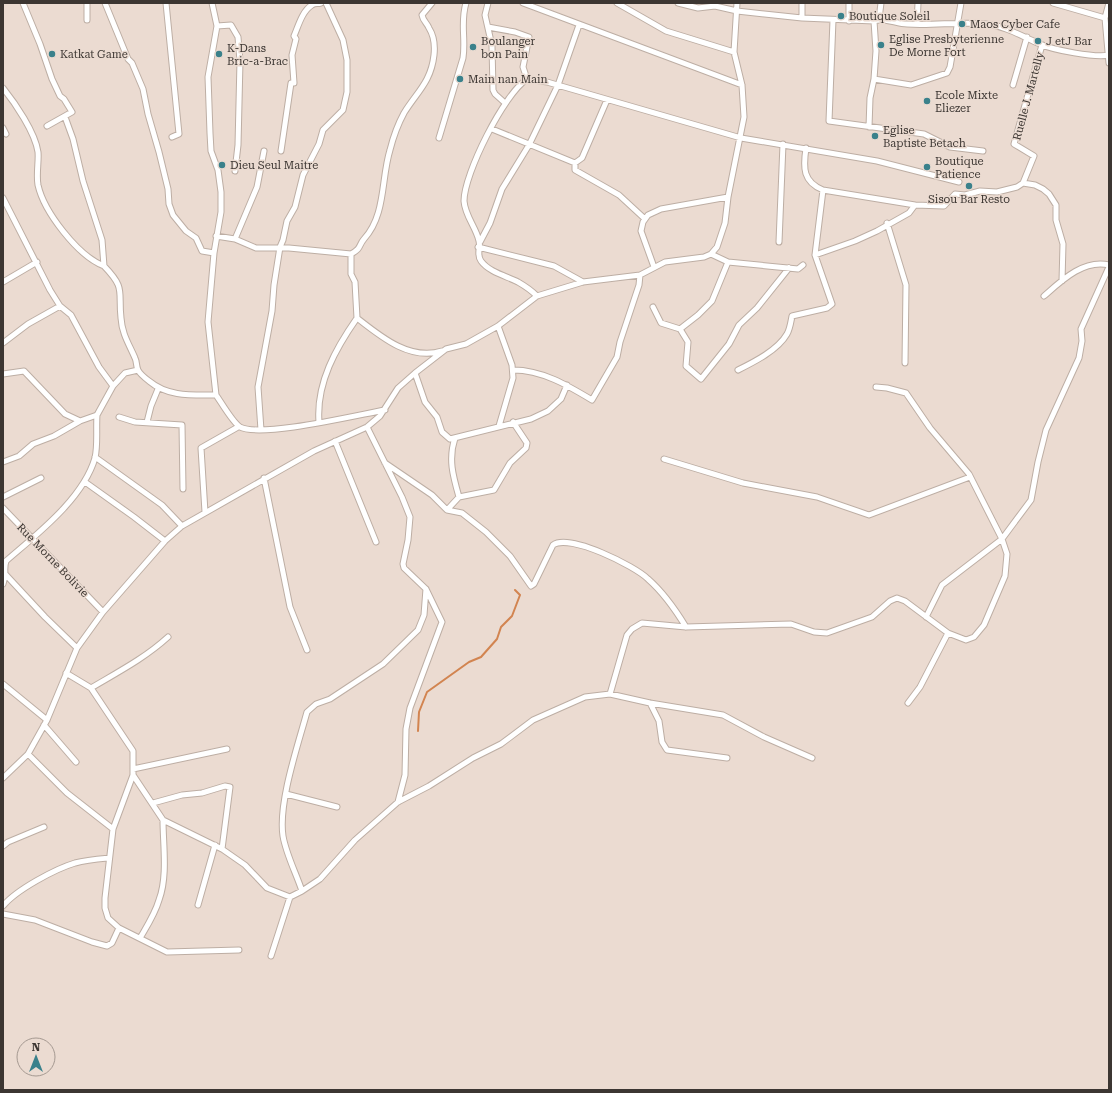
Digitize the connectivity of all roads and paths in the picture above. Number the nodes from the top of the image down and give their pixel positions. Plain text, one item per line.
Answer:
1 (23, 3) edge
2 (87, 3) edge
3 (105, 3) edge
4 (166, 3) edge
5 (212, 3) edge
6 (321, 3) edge
7 (326, 3) edge
8 (432, 3) edge
9 (466, 3) edge
10 (488, 3) edge
11 (523, 3) edge
12 (617, 3) edge
13 (678, 3) edge
14 (737, 3) edge
15 (802, 3) edge
16 (849, 3) edge
17 (881, 3) edge
18 (918, 3) edge
19 (961, 3) edge
20 (1053, 3) edge
21 (1109, 3) edge
22 (715, 4) edge
23 (737, 11) junction
24 (802, 18) junction
25 (1105, 18) junction
26 (87, 20) dead end
27 (833, 20) junction
28 (849, 20) junction
29 (877, 20) junction
30 (957, 23) junction
31 (917, 24) junction
32 (579, 25) junction
33 (217, 26) junction
34 (488, 27) junction
35 (1027, 37) junction
36 (1042, 45) junction
37 (734, 52) junction
38 (1108, 56) edge
39 (1109, 63) edge
40 (527, 79) junction
41 (874, 79) junction
42 (558, 85) junction
43 (742, 85) junction
44 (1013, 85) dead end
45 (3, 88) edge
46 (608, 100) junction
47 (505, 103) junction
48 (65, 117) junction
49 (47, 126) dead end
50 (869, 127) junction
51 (3, 128) edge
52 (492, 129) junction
53 (6, 134) dead end
54 (172, 137) dead end
55 (440, 138) dead end
56 (741, 138) junction
57 (783, 144) junction
58 (529, 145) junction
59 (806, 148) junction
60 (264, 151) dead end
61 (282, 151) dead end
62 (983, 151) dead end
63 (575, 163) junction
64 (235, 172) dead end
65 (959, 182) dead end
66 (1024, 183) junction
67 (823, 190) junction
68 (728, 197) junction
69 (3, 198) edge
70 (915, 205) junction
71 (645, 219) junction
72 (887, 223) junction
73 (216, 236) junction
74 (235, 239) junction
75 (779, 242) dead end
76 (479, 245) junction
77 (280, 247) junction
78 (214, 253) junction
79 (351, 254) junction
80 (711, 254) junction
81 (815, 255) junction
82 (37, 262) junction
83 (728, 262) junction
84 (803, 265) dead end
85 (104, 266) junction
86 (1109, 266) edge
87 (654, 267) junction
88 (789, 268) junction
89 (640, 275) junction
90 (1062, 281) junction
91 (3, 282) edge
92 (583, 282) junction
93 (537, 296) junction
94 (1044, 296) dead end
95 (60, 306) junction
96 (654, 307) dead end
97 (357, 318) junction
98 (498, 326) junction
99 (680, 329) junction
100 (3, 343) edge
101 (446, 350) junction
102 (905, 363) dead end
103 (138, 370) junction
104 (513, 370) junction
105 (738, 370) dead end
106 (415, 373) junction
107 (3, 374) edge
108 (567, 385) junction
109 (113, 386) junction
110 (876, 387) dead end
111 (158, 389) junction
112 (216, 395) junction
113 (385, 410) junction
114 (97, 415) junction
115 (119, 417) dead end
116 (80, 421) junction
117 (147, 422) junction
118 (319, 422) junction
119 (513, 422) junction
120 (499, 426) junction
121 (238, 427) junction
122 (367, 427) junction
123 (260, 430) junction
124 (455, 438) junction
125 (335, 441) junction
126 (95, 457) junction
127 (664, 459) dead end
128 (3, 462) edge
129 (386, 463) junction
130 (970, 477) junction
131 (41, 478) dead end
132 (264, 478) junction
133 (85, 482) junction
134 (183, 489) dead end
135 (3, 497) edge
136 (459, 497) junction
137 (3, 508) edge
138 (447, 510) junction
139 (205, 512) junction
140 (182, 526) junction
141 (31, 539) junction
142 (1002, 539) junction
143 (165, 541) junction
144 (376, 542) dead end
145 (6, 575) junction
146 (3, 584) edge
147 (426, 589) junction
148 (103, 612) junction
149 (926, 617) junction
150 (686, 627) junction
151 (948, 633) junction
152 (168, 637) dead end
153 (77, 648) junction
154 (306, 650) dead end
155 (66, 673) junction
156 (3, 684) edge
157 (91, 688) junction
158 (610, 694) junction
159 (650, 703) junction
160 (908, 703) dead end
161 (46, 723) junction
162 (227, 749) dead end
163 (28, 754) junction
164 (727, 758) dead end
165 (812, 758) dead end
166 (76, 762) dead end
167 (133, 772) junction
168 (3, 778) edge
169 (286, 794) junction
170 (398, 802) junction
171 (153, 803) junction
172 (337, 807) dead end
173 (163, 820) junction
174 (44, 827) dead end
175 (114, 829) junction
176 (215, 845) junction
177 (3, 846) edge
178 (222, 849) junction
179 (109, 858) junction
180 (302, 891) junction
181 (290, 897) junction
182 (198, 905) dead end
183 (3, 906) edge
184 (3, 914) edge
185 (118, 928) junction
186 (140, 938) junction
187 (239, 950) dead end
188 (271, 956) dead end

1 - 48 street
2 - 26 street
3 - 78 street
4 - 54 street
5 - 33 street
6 - 61 street
7 - 77 street
8 - 79 street
9 - 55 street
10 - 34 street
11 - 32 street
12 - 37 street
13 - 22 street
14 - 23 street
15 - 24 street
16 - 28 street
17 - 29 street
18 - 31 street
19 - 30 street
20 - 25 street
21 - 25 street
22 - 23 street
23 - 24 street
23 - 37 street
24 - 27 street
25 - 38 street
27 - 28 street
27 - 50 street
28 - 29 street
29 - 31 street
29 - 41 street
30 - 31 street
30 - 35 street
30 - 41 street
32 - 42 street
32 - 43 street
33 - 64 street
33 - 73 street
34 - 40 street
34 - 47 street
35 - 36 street
35 - 44 street
36 - 38 street
36 - 66 street, Ruelle J. Martelly
37 - 43 street
38 - 39 street
40 - 42 street
40 - 47 street
41 - 50 street
42 - 46 street
42 - 58 street
43 - 56 street
45 - 85 street
46 - 56 street
46 - 63 street
47 - 52 street
48 - 49 street
48 - 85 street
50 - 62 street
51 - 53 street
52 - 58 street
52 - 76 street
56 - 57 street
56 - 68 street
57 - 59 street
57 - 75 street
58 - 63 street
58 - 76 street
59 - 65 street
59 - 67 street
60 - 74 street
63 - 71 street
66 - 70 street
66 - 90 street
67 - 70 street
67 - 81 street
68 - 71 street
68 - 80 street
69 - 82 street
70 - 72 street
71 - 87 street
72 - 81 street
72 - 102 street
73 - 74 street
73 - 78 street
74 - 77 street
76 - 92 street
76 - 93 street
77 - 79 street
77 - 123 street
78 - 112 street
79 - 97 street
80 - 83 street
80 - 87 street
81 - 105 street
82 - 91 street
82 - 95 street
83 - 88 street
83 - 99 street
84 - 88 street
85 - 103 street
86 - 90 street
86 - 142 street
87 - 89 street
88 - 99 street
89 - 92 street
89 - 108 street
90 - 94 street
92 - 93 street
93 - 98 street
95 - 100 street
95 - 109 street
96 - 99 street
97 - 101 street
97 - 118 street
98 - 101 street
98 - 104 street
101 - 106 street
103 - 109 street
103 - 111 street
104 - 108 street
104 - 120 street
106 - 113 street
106 - 124 street
107 - 116 street
108 - 119 street
109 - 114 street
110 - 130 street
111 - 112 street
111 - 117 street
112 - 121 street
113 - 118 street
113 - 122 street
114 - 116 street
114 - 126 street
115 - 117 street
116 - 128 street
117 - 134 street
118 - 123 street
119 - 120 street
119 - 136 street
120 - 124 street
121 - 123 street
121 - 139 street
122 - 125 street
122 - 129 street
124 - 136 street
125 - 132 street
125 - 144 street
126 - 133 street
126 - 140 street
127 - 130 street
129 - 138 street
129 - 147 street
130 - 142 street
131 - 135 street
132 - 139 street
132 - 154 street
133 - 141 street
133 - 143 street
136 - 138 street
137 - 141 street, Rue Morne Bolivie
138 - 150 street
139 - 140 street
140 - 143 street
141 - 145 street
141 - 148 street, Rue Morne Bolivie
142 - 149 street
142 - 151 street
143 - 148 street
145 - 146 street
145 - 153 street
147 - 169 street
147 - 170 street
148 - 153 street
149 - 150 street
149 - 151 street
150 - 158 street
151 - 160 street
152 - 157 street
153 - 155 street
155 - 157 street
155 - 161 street
156 - 161 street
157 - 167 street
158 - 159 street
158 - 170 street
159 - 164 street
159 - 165 street
161 - 163 street
161 - 166 street
162 - 167 street
163 - 168 street
163 - 175 street
167 - 171 street
167 - 175 street
169 - 172 street
169 - 180 street
170 - 180 street
171 - 173 street
171 - 178 street
173 - 176 street
173 - 186 street
174 - 177 street
175 - 179 street
176 - 178 street
176 - 182 street
178 - 181 street
179 - 183 street
179 - 185 street
180 - 181 street
181 - 188 street
184 - 185 street
185 - 186 street
186 - 187 street

